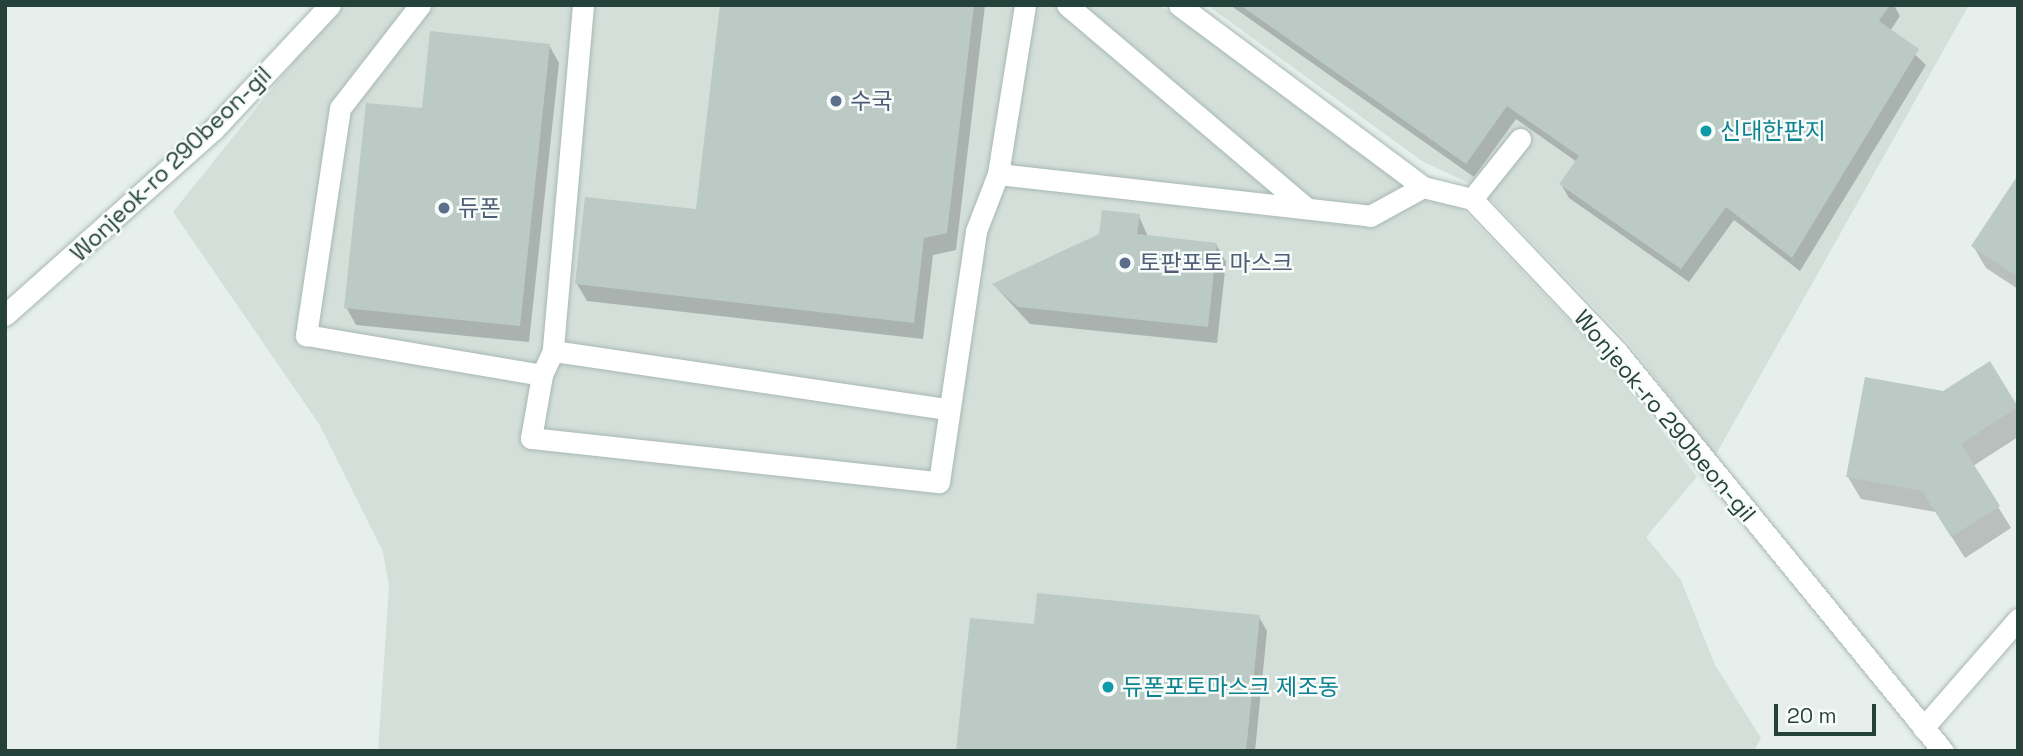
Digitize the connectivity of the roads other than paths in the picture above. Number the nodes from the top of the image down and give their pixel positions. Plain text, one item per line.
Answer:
1 (330, 5) edge
2 (421, 5) edge
3 (583, 5) edge
4 (1025, 5) edge
5 (1067, 5) edge
6 (1179, 5) edge
7 (1520, 139) dead end
8 (998, 174) junction
9 (1423, 187) junction
10 (1472, 199) junction
11 (1305, 207) junction
12 (5, 315) edge
13 (553, 351) junction
14 (542, 375) junction
15 (947, 409) junction
16 (2018, 620) edge
17 (1923, 729) junction
18 (1943, 751) edge

1 - 12 street, Wonjeok-ro 290beon-gil
2 - 14 street
3 - 13 street
4 - 8 street
5 - 11 street
6 - 9 street
7 - 10 street
8 - 11 street
8 - 15 street
9 - 10 street
9 - 11 street
10 - 17 street, Wonjeok-ro 290beon-gil
13 - 14 street
13 - 15 street
14 - 15 street
16 - 17 street
17 - 18 street, Wonjeok-ro 290beon-gil

